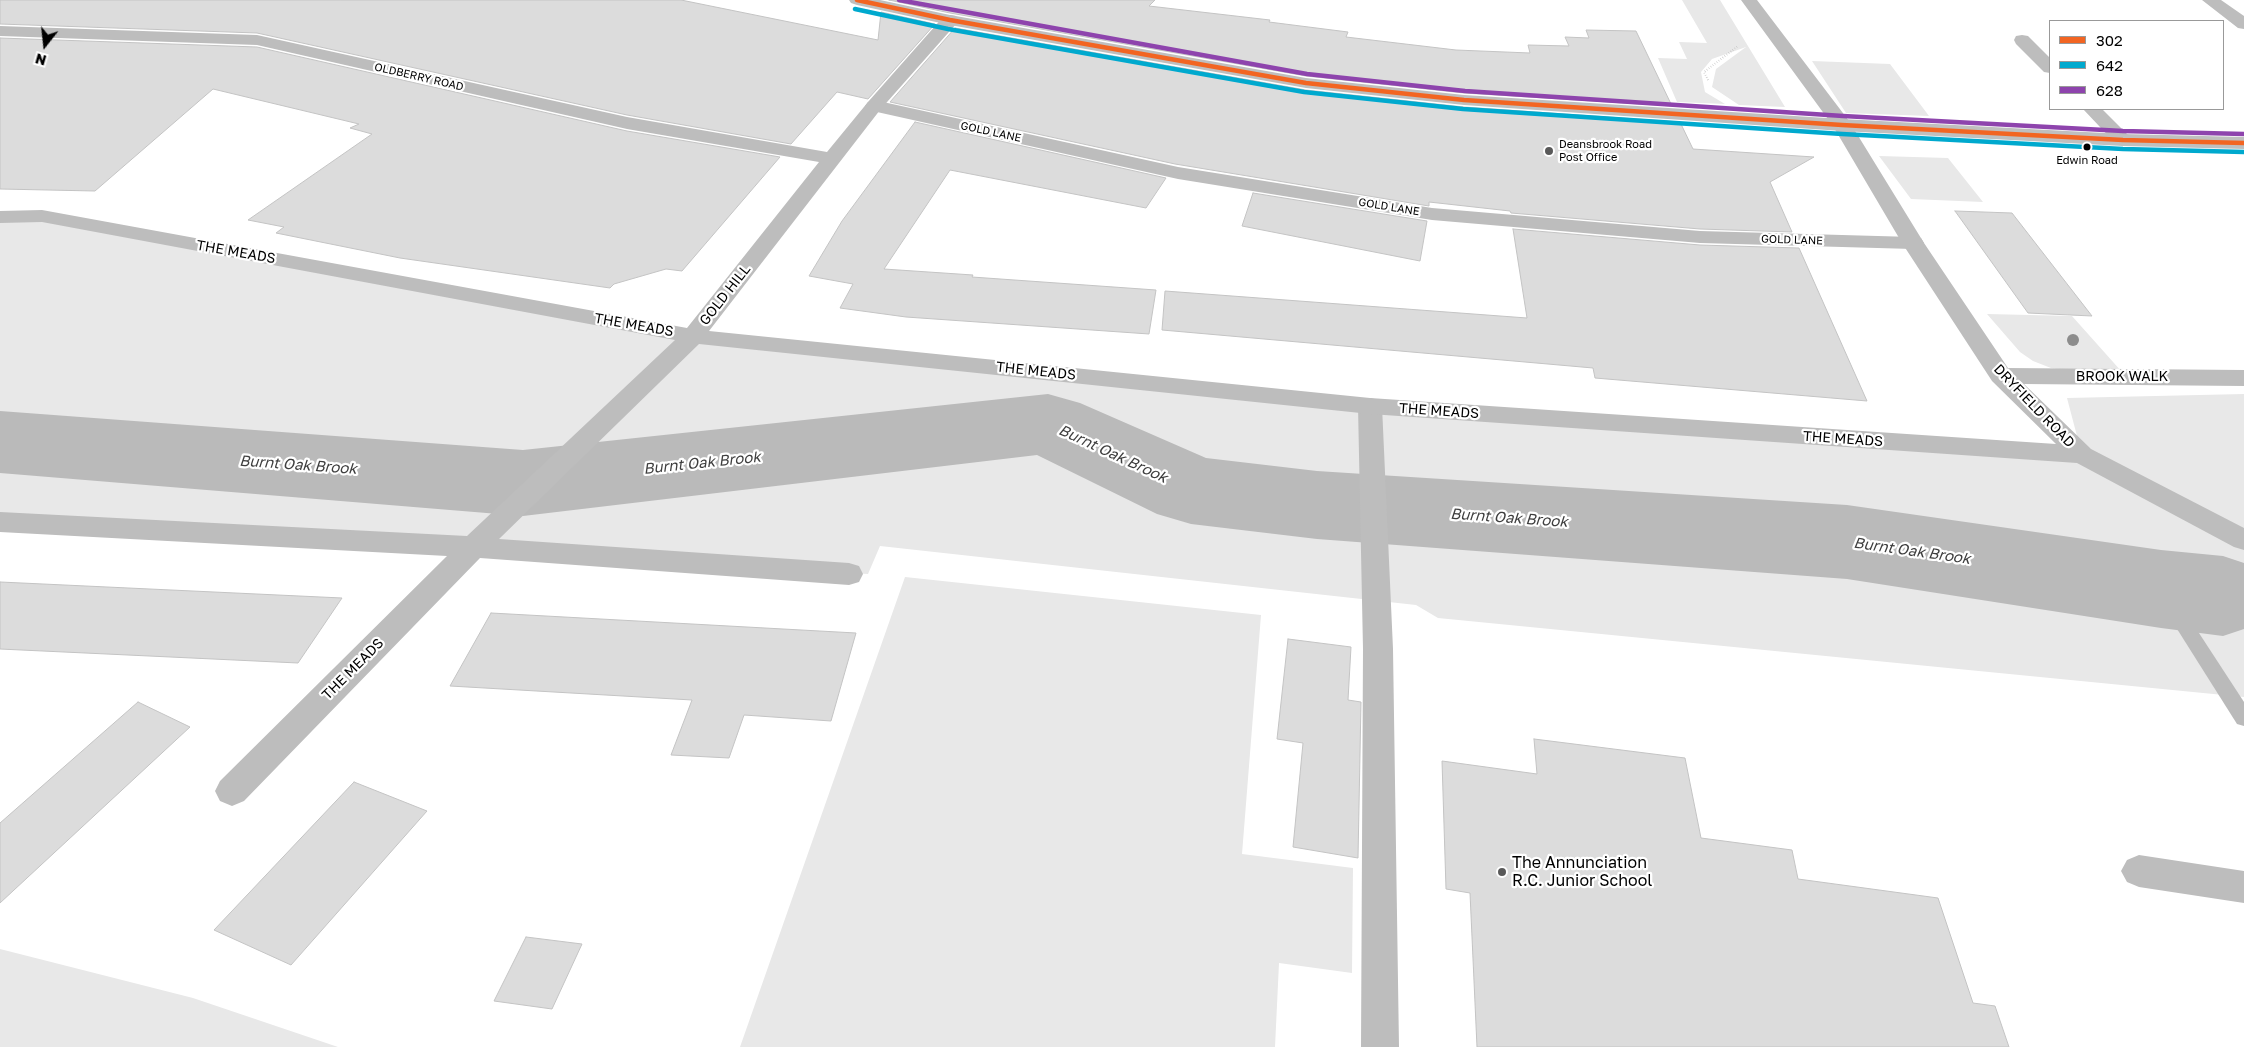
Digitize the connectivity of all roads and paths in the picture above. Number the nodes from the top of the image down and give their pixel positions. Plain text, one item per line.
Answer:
1 (857, 0) edge
2 (1749, 0) edge
3 (2210, 0) edge
4 (950, 20) junction
5 (2244, 24) edge
6 (0, 31) edge
7 (1773, 32) junction
8 (2022, 40) dead end
9 (2049, 67) edge
10 (874, 106) junction
11 (2093, 110) edge
12 (1746, 118) junction
13 (1842, 125) junction
14 (2123, 140) junction
15 (2244, 143) edge
16 (833, 159) junction
17 (0, 217) edge
18 (1912, 244) junction
19 (692, 336) junction
20 (2001, 376) junction
21 (2244, 378) edge
22 (1370, 406) junction
23 (2082, 455) junction
24 (0, 522) edge
25 (2244, 540) edge
26 (473, 547) junction
27 (849, 574) dead end
28 (232, 791) dead end
29 (2139, 870) dead end
30 (2244, 888) edge
31 (1380, 1047) edge

1 - 4 street
2 - 7 street, DRYFIELD ROAD
3 - 5 street
4 - 10 street, GOLD HILL
4 - 12 street
6 - 16 street, OLDBERRY ROAD
7 - 12 path
7 - 13 street, DRYFIELD ROAD
8 - 9 street
10 - 16 street, GOLD HILL
10 - 18 street, GOLD LANE
11 - 14 street
12 - 13 street
13 - 14 street
13 - 18 street, DRYFIELD ROAD
14 - 15 street
16 - 19 street, GOLD HILL
17 - 19 street, THE MEADS
18 - 20 street, DRYFIELD ROAD
19 - 22 street, THE MEADS
19 - 26 street, GOLD HILL
20 - 21 street, BROOK WALK
20 - 23 street, DRYFIELD ROAD
22 - 23 street, THE MEADS
22 - 31 street
23 - 25 street, DRYFIELD ROAD
24 - 26 street
26 - 27 street
26 - 28 street, THE MEADS
29 - 30 street

